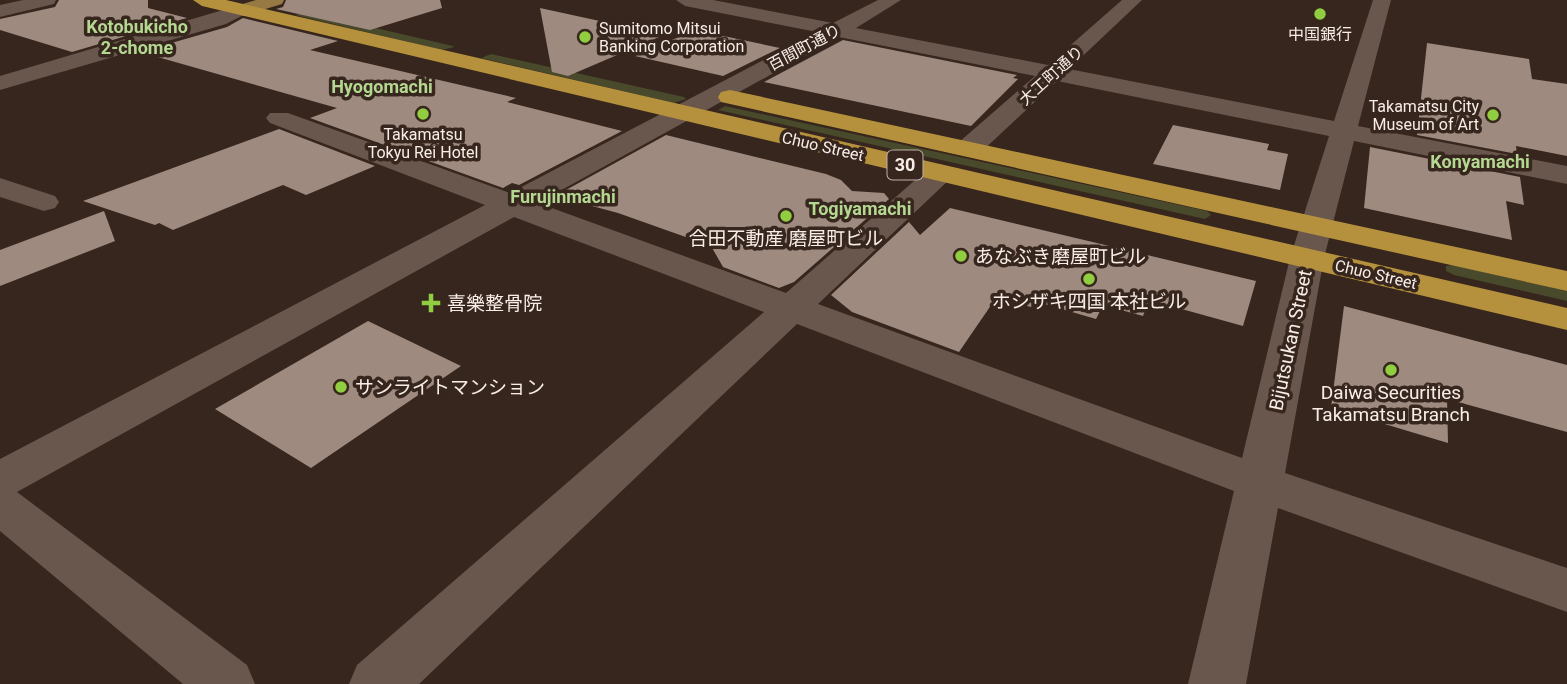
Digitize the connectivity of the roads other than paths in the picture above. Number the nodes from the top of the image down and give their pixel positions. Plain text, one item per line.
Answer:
1 (47, 0) edge
2 (202, 0) edge
3 (275, 0) edge
4 (287, 0) edge
5 (685, 0) edge
6 (892, 0) edge
7 (1133, 0) edge
8 (1382, 0) edge
9 (243, 10) junction
10 (0, 12) edge
11 (836, 31) junction
12 (1054, 73) junction
13 (0, 83) edge
14 (715, 94) junction
15 (682, 113) junction
16 (279, 118) dead end
17 (1345, 130) junction
18 (954, 161) junction
19 (1567, 175) edge
20 (0, 187) edge
21 (44, 202) dead end
22 (512, 205) junction
23 (1311, 242) junction
24 (1567, 281) edge
25 (792, 310) junction
26 (1567, 319) edge
27 (0, 480) edge
28 (1260, 481) junction
29 (0, 504) edge
30 (1567, 590) edge
31 (226, 684) edge
32 (378, 684) edge
33 (1217, 684) edge

1 - 10 street
2 - 9 highway, 30
3 - 9 main road
4 - 14 highway, Chuo Street / 30
5 - 11 street
6 - 11 street, 百間町通り
7 - 12 street, 大工町通り
8 - 17 street, Bijutsukan Street
9 - 13 street
9 - 15 highway, Chuo Street / 30
11 - 12 street
11 - 14 street, 百間町通り
12 - 17 street
12 - 18 street, 大工町通り
14 - 15 street, 百間町通り
14 - 18 highway, Chuo Street / 30
15 - 18 highway, Chuo Street / 30
15 - 22 street, 百間町通り
16 - 22 street
17 - 19 street
17 - 23 street, Bijutsukan Street
18 - 23 highway, Chuo Street / 30
18 - 25 street, 大工町通り
20 - 21 street
22 - 25 street
22 - 27 street, 百間町通り
23 - 24 highway, Chuo Street / 30
23 - 26 highway, Chuo Street / 30
23 - 28 street, Bijutsukan Street
25 - 28 street
25 - 32 street, 大工町通り
28 - 30 street
28 - 33 street, Bijutsukan Street
29 - 31 street

